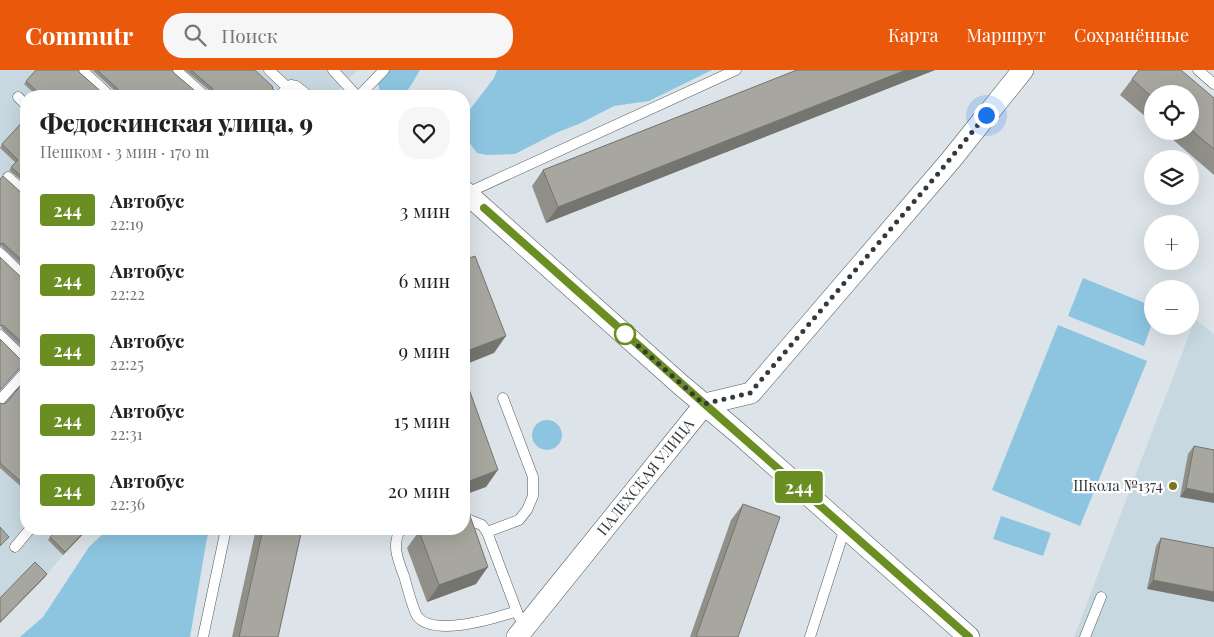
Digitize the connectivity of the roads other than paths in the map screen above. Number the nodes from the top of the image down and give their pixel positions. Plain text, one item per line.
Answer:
1 (82, 70) edge
2 (176, 70) edge
3 (269, 70) edge
4 (334, 70) edge
5 (384, 70) edge
6 (736, 70) edge
7 (1023, 70) edge
8 (1198, 70) edge
9 (1214, 84) edge
10 (287, 87) junction
11 (104, 90) edge
12 (198, 90) edge
13 (284, 90) edge
14 (301, 90) edge
15 (352, 90) edge
16 (364, 90) edge
17 (8, 176) dead end
18 (20, 187) edge
19 (470, 190) edge
20 (470, 196) edge
21 (0, 253) edge
22 (20, 272) edge
23 (0, 335) edge
24 (20, 354) edge
25 (20, 378) edge
26 (503, 398) dead end
27 (0, 400) edge
28 (704, 404) junction
29 (470, 520) edge
30 (845, 528) junction
31 (487, 532) junction
32 (25, 535) edge
33 (225, 535) edge
34 (398, 535) edge
35 (15, 547) dead end
36 (1101, 597) dead end
37 (519, 626) edge
38 (203, 637) edge
39 (810, 637) edge
40 (969, 637) edge
41 (1085, 637) edge

1 - 11 lane
2 - 12 lane
3 - 10 lane
4 - 15 lane
5 - 16 lane
6 - 19 lane
7 - 28 street, ПАЛЕХСКАЯ УЛИЦА
8 - 9 lane
10 - 13 lane
10 - 14 lane
17 - 18 lane
20 - 28 street
21 - 22 lane
23 - 24 lane
25 - 27 lane
26 - 31 lane
28 - 30 street
28 - 37 street, ПАЛЕХСКАЯ УЛИЦА
29 - 31 lane
30 - 39 lane
30 - 40 street
31 - 37 lane
32 - 35 lane
33 - 38 lane
34 - 37 lane
36 - 41 lane

